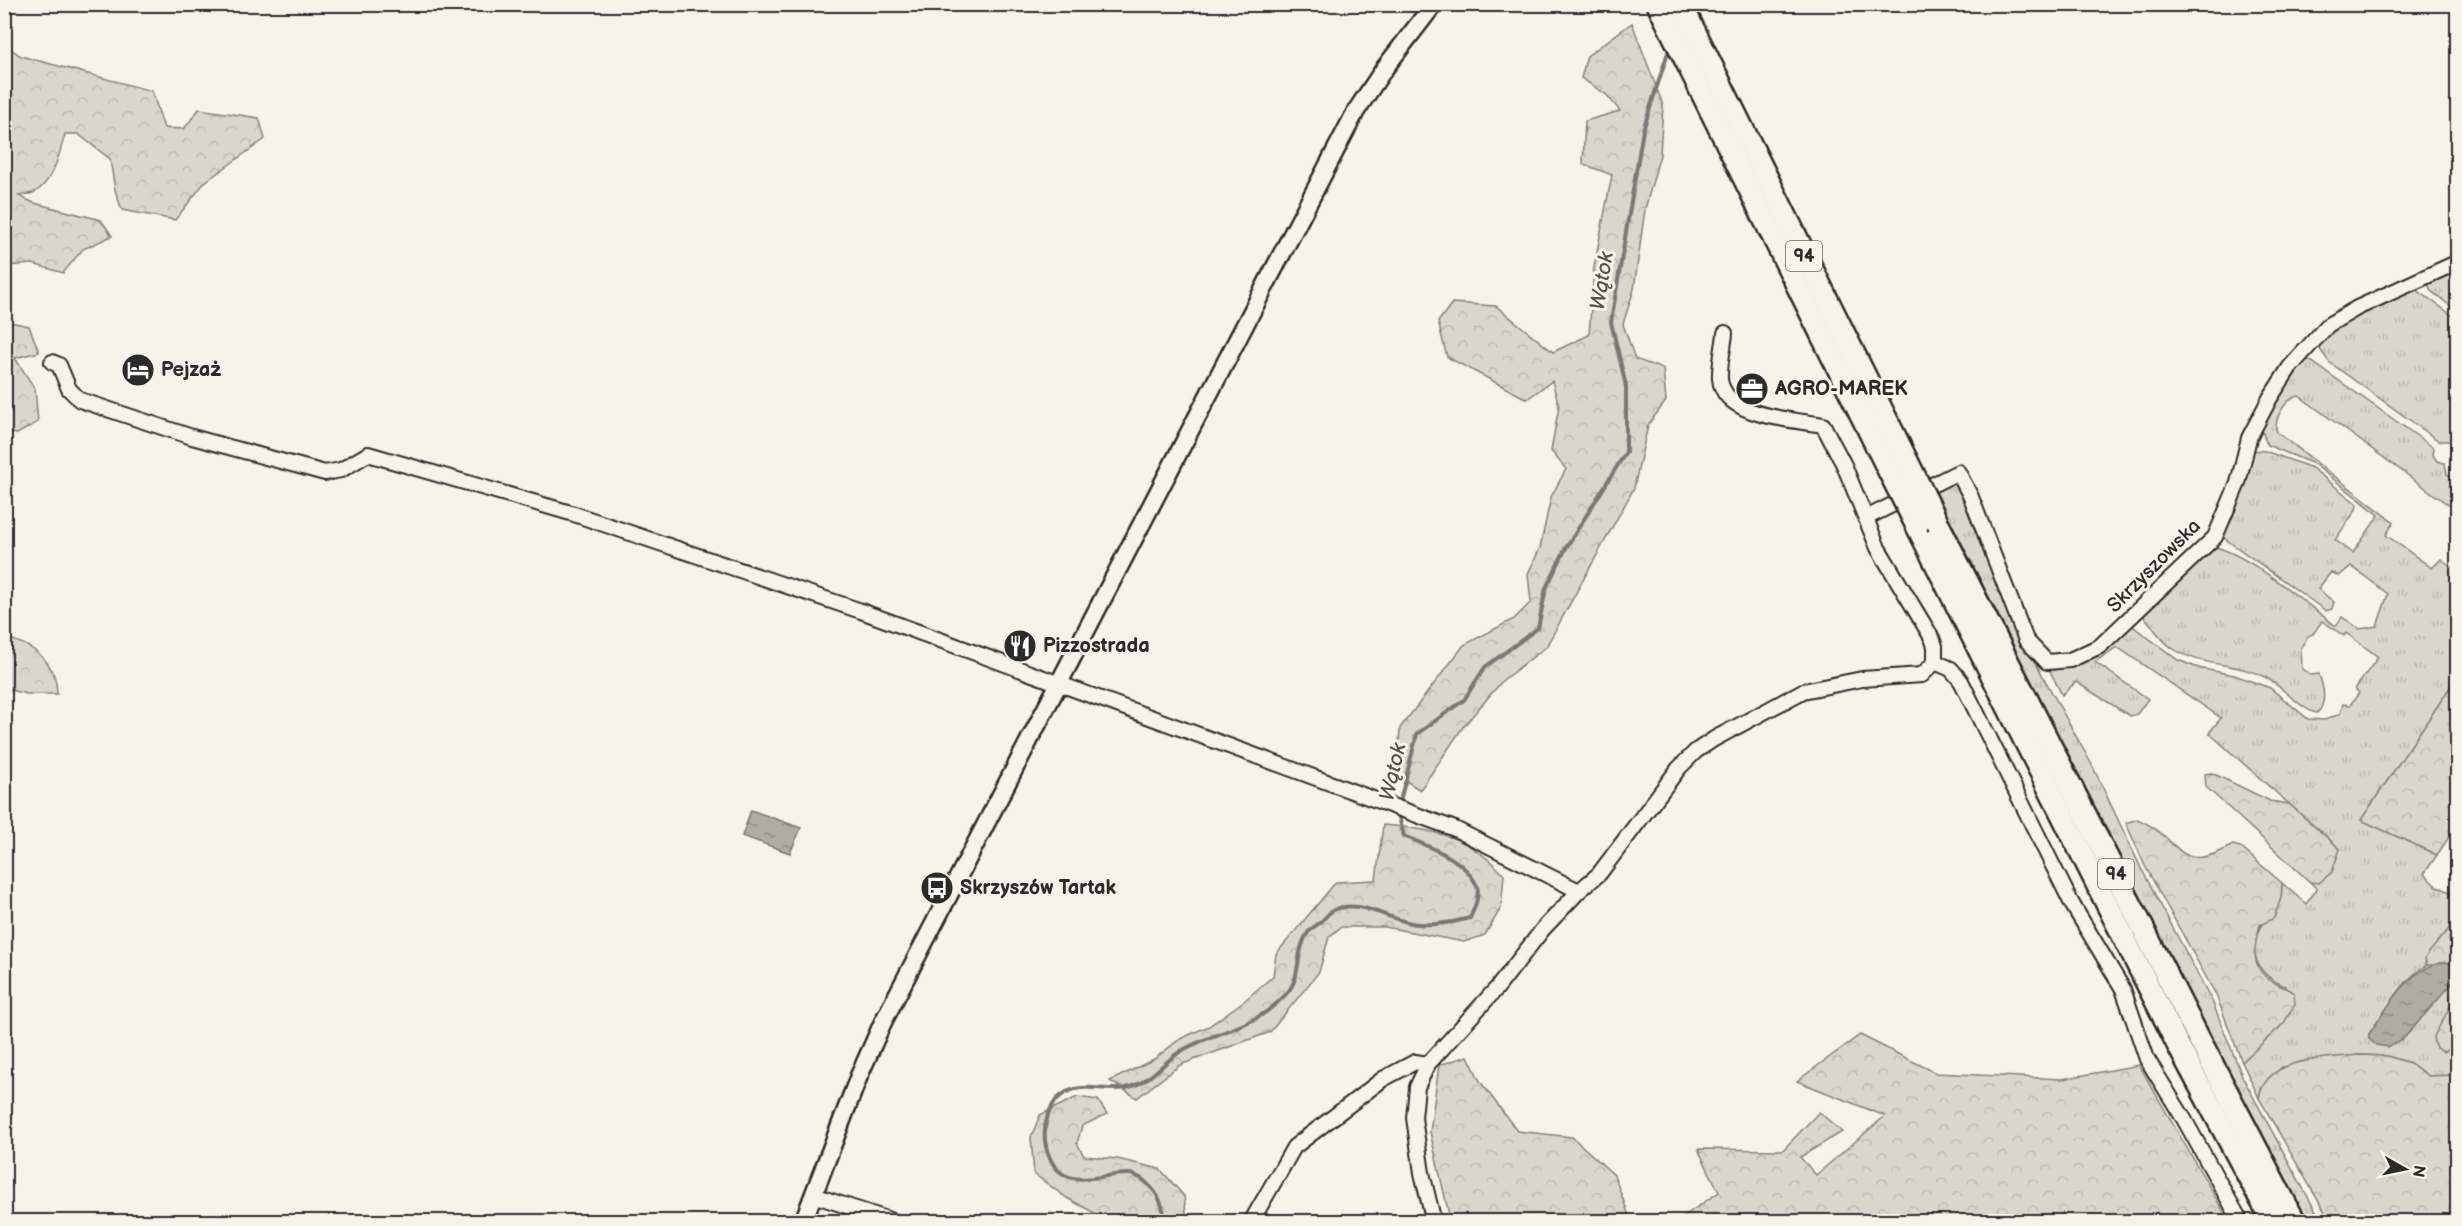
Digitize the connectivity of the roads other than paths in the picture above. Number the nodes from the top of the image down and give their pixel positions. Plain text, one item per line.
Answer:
1 (1434, 4) edge
2 (1658, 4) edge
3 (1681, 4) edge
4 (2457, 262) edge
5 (1725, 333) dead end
6 (52, 362) dead end
7 (1899, 468) junction
8 (1866, 518) junction
9 (1935, 662) junction
10 (1058, 684) junction
11 (1579, 891) junction
12 (1428, 1064) junction
13 (813, 1195) junction
14 (803, 1221) edge
15 (896, 1221) edge
16 (1251, 1221) edge
17 (1434, 1221) edge
18 (2241, 1221) edge
19 (2272, 1221) edge
20 (2295, 1221) edge

1 - 10 street
2 - 7 main road, 94
3 - 7 main road, 94
4 - 8 street, Skrzyszowska
5 - 8 street
6 - 10 street
7 - 19 main road, 94, bridge
7 - 20 main road, 94, bridge
8 - 9 street
9 - 11 street
9 - 18 street
10 - 11 street
10 - 13 street
11 - 12 street
12 - 16 street
12 - 17 street
13 - 14 street
13 - 15 street

